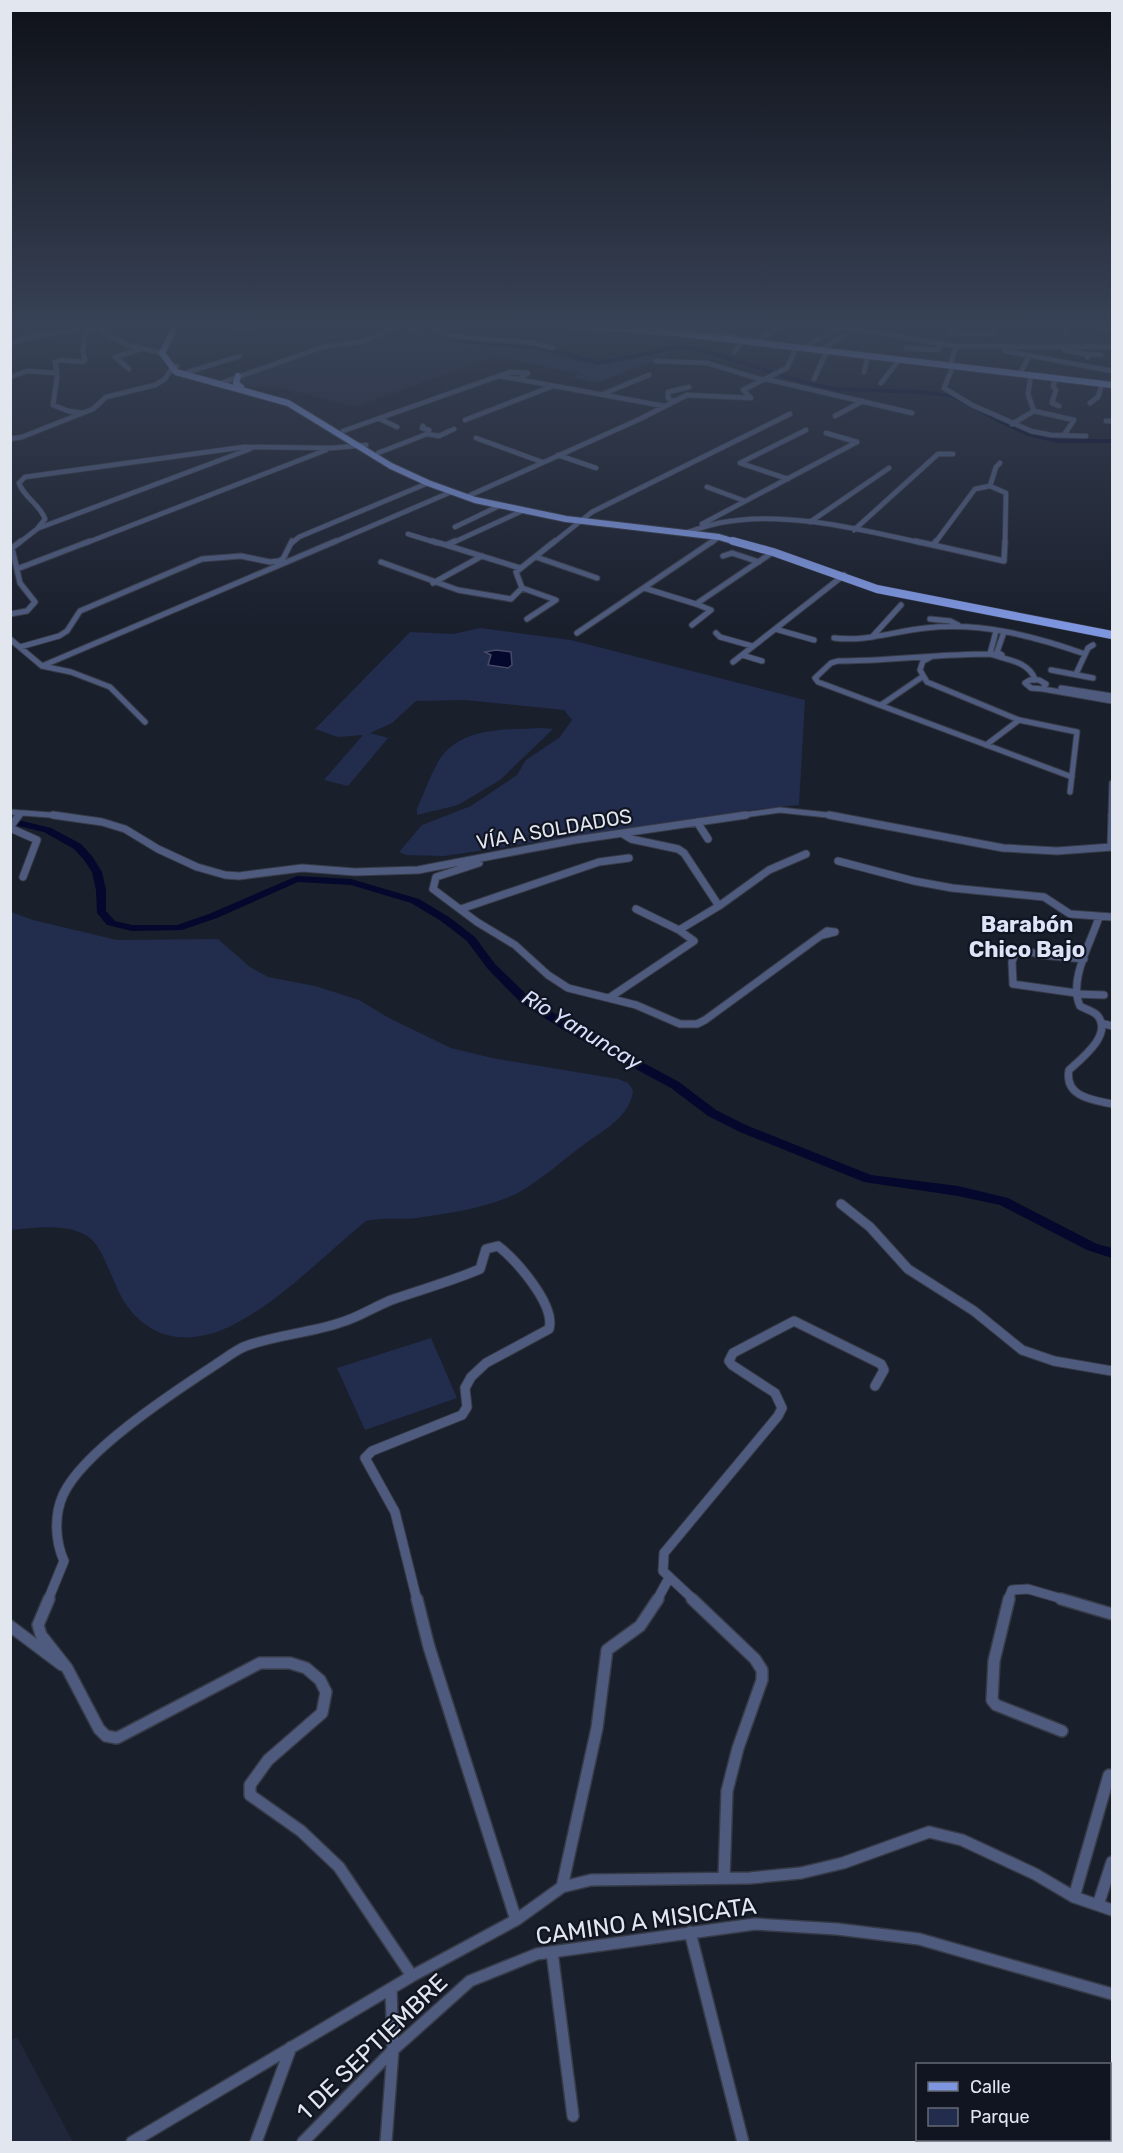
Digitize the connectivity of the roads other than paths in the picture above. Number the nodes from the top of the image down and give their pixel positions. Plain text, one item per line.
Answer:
1 (53, 425) edge
2 (324, 425) edge
3 (334, 425) edge
4 (359, 425) edge
5 (394, 425) edge
6 (622, 425) edge
7 (767, 425) edge
8 (1016, 425) edge
9 (1070, 425) edge
10 (423, 426) dead end
11 (397, 427) dead end
12 (454, 429) dead end
13 (806, 430) dead end
14 (343, 431) junction
15 (826, 433) dead end
16 (427, 434) junction
17 (1064, 435) junction
18 (1086, 436) dead end
19 (476, 438) dead end
20 (10, 440) edge
21 (366, 445) junction
22 (256, 447) junction
23 (358, 447) junction
24 (332, 448) junction
25 (378, 453) junction
26 (953, 453) dead end
27 (558, 455) junction
28 (542, 462) junction
29 (1000, 463) dead end
30 (596, 468) dead end
31 (889, 468) dead end
32 (788, 478) junction
33 (428, 483) junction
34 (990, 486) junction
35 (707, 487) dead end
36 (451, 492) junction
37 (468, 496) junction
38 (745, 501) junction
39 (499, 506) junction
40 (522, 511) junction
41 (583, 520) junction
42 (810, 522) junction
43 (455, 527) dead end
44 (38, 529) junction
45 (693, 530) junction
46 (854, 530) junction
47 (408, 534) dead end
48 (718, 537) junction
49 (446, 545) junction
50 (932, 546) junction
51 (772, 552) junction
52 (482, 556) junction
53 (723, 556) dead end
54 (536, 557) junction
55 (381, 562) dead end
56 (759, 562) junction
57 (520, 568) junction
58 (17, 569) junction
59 (842, 576) junction
60 (597, 578) dead end
61 (433, 583) junction
62 (522, 588) junction
63 (644, 588) junction
64 (696, 604) junction
65 (901, 605) dead end
66 (10, 614) edge
67 (528, 619) dead end
68 (930, 619) dead end
69 (692, 625) dead end
70 (959, 626) junction
71 (775, 628) junction
72 (1113, 629) edge
73 (996, 631) junction
74 (1004, 632) junction
75 (577, 633) dead end
76 (716, 633) dead end
77 (1113, 635) edge
78 (872, 637) junction
79 (834, 638) dead end
80 (10, 639) edge
81 (814, 640) dead end
82 (1093, 645) dead end
83 (752, 646) junction
84 (20, 647) junction
85 (990, 654) junction
86 (998, 654) junction
87 (1084, 654) junction
88 (742, 655) junction
89 (935, 655) junction
90 (762, 661) dead end
91 (733, 662) dead end
92 (42, 666) junction
93 (1051, 670) dead end
94 (1076, 674) junction
95 (922, 677) junction
96 (1093, 678) dead end
97 (1041, 683) junction
98 (1113, 696) edge
99 (1113, 701) edge
100 (881, 705) junction
101 (1019, 720) junction
102 (146, 722) dead end
103 (986, 746) junction
104 (1072, 777) junction
105 (1113, 783) edge
106 (1070, 792) dead end
107 (10, 812) edge
108 (19, 815) junction
109 (697, 822) junction
110 (11, 827) edge
111 (623, 834) junction
112 (708, 839) dead end
113 (1112, 847) edge
114 (502, 853) junction
115 (806, 854) dead end
116 (629, 858) dead end
117 (838, 861) dead end
118 (23, 877) dead end
119 (719, 906) junction
120 (461, 909) junction
121 (636, 909) dead end
122 (1099, 917) junction
123 (1113, 917) edge
124 (679, 930) junction
125 (823, 935) dead end
126 (1084, 959) junction
127 (1076, 993) junction
128 (1104, 995) dead end
129 (609, 998) junction
130 (1101, 1023) junction
131 (1113, 1026) edge
132 (1113, 1104) edge
133 (841, 1204) dead end
134 (1113, 1371) edge
135 (875, 1386) dead end
136 (669, 1578) junction
137 (1113, 1614) edge
138 (10, 1626) edge
139 (67, 1668) junction
140 (1062, 1731) dead end
141 (1109, 1775) dead end
142 (1113, 1862) edge
143 (724, 1878) junction
144 (562, 1887) junction
145 (1074, 1897) junction
146 (1098, 1905) junction
147 (1113, 1910) edge
148 (516, 1920) junction
149 (690, 1932) junction
150 (552, 1952) junction
151 (412, 1976) junction
152 (470, 1981) joint
153 (391, 1989) junction
154 (1113, 1994) edge
155 (291, 2047) junction
156 (393, 2050) junction
157 (573, 2116) dead end
158 (132, 2142) edge
159 (256, 2142) edge
160 (303, 2142) edge
161 (386, 2142) edge
162 (743, 2142) edge

1 - 20 street
2 - 23 main road
3 - 14 main road
4 - 14 street
5 - 11 street
6 - 27 street
7 - 41 street
8 - 17 street
9 - 17 street
10 - 16 street
12 - 16 street
13 - 32 street
14 - 21 main road
15 - 32 street
16 - 25 street
17 - 18 street
19 - 28 street
21 - 23 street
21 - 25 main road
22 - 24 street
22 - 44 street
22 - 44 street
23 - 24 street
23 - 33 main road
24 - 58 street
25 - 37 main road
26 - 46 street
27 - 28 street
27 - 30 street
28 - 37 street
29 - 34 street
31 - 42 street
32 - 38 street
33 - 36 main road
33 - 84 street
34 - 50 street
34 - 50 street
35 - 38 street
36 - 37 main road
36 - 92 street
37 - 39 main road
37 - 41 main road
38 - 45 street
39 - 40 main road
39 - 43 street
40 - 41 main road
40 - 49 street
41 - 45 main road
41 - 54 street
42 - 45 street
42 - 46 street
44 - 58 street
45 - 48 main road
45 - 59 main road
46 - 50 street
47 - 49 street
48 - 51 main road
48 - 63 street
49 - 52 street
51 - 56 street
51 - 59 main road
52 - 57 street
52 - 61 street
53 - 56 street
54 - 57 street
54 - 60 street
55 - 61 street
56 - 64 street
57 - 62 street
58 - 66 street
59 - 71 street
59 - 72 main road
59 - 77 main road
61 - 62 street
62 - 67 street
63 - 64 street
63 - 75 street
64 - 69 street
65 - 78 street
68 - 70 street
70 - 73 street
70 - 78 street
71 - 81 street
71 - 83 street
73 - 74 street
73 - 85 street
74 - 86 street
74 - 87 street
76 - 83 street
78 - 79 street
80 - 84 street
82 - 87 street
83 - 88 street
84 - 92 street
85 - 86 street
85 - 89 street
85 - 97 street
86 - 97 street
87 - 94 street
88 - 90 street
88 - 91 street
89 - 95 street
89 - 100 street
92 - 102 street
93 - 94 street
94 - 96 street
95 - 100 street
95 - 101 street
97 - 98 street
97 - 99 street
100 - 103 street
101 - 103 street
101 - 104 street
103 - 104 street
104 - 106 street
105 - 113 street
107 - 108 street, VÍA A SOLDADOS
108 - 110 street
108 - 114 street, VÍA A SOLDADOS
109 - 111 street, VÍA A SOLDADOS
109 - 112 street
109 - 113 street, VÍA A SOLDADOS
110 - 118 street
111 - 114 street, VÍA A SOLDADOS
111 - 119 street
114 - 120 street
115 - 119 street
116 - 120 street
117 - 122 street
119 - 124 street
120 - 129 street
121 - 124 street
122 - 123 street
122 - 126 street
124 - 129 street
125 - 129 street
126 - 127 street
126 - 127 street
127 - 128 street
127 - 130 street
130 - 131 street
130 - 132 street
133 - 134 street
135 - 136 street
136 - 143 street
136 - 144 street
137 - 140 street
138 - 139 street
139 - 148 street
139 - 151 street
141 - 145 street
142 - 146 street
143 - 144 street
143 - 145 street
144 - 148 street
145 - 146 street
146 - 147 street
148 - 151 street
149 - 150 street, CAMINO A MISICATA
149 - 154 street, CAMINO A MISICATA
149 - 162 street
150 - 152 street, CAMINO A MISICATA
150 - 157 street
151 - 153 street
152 - 156 street, 1 DE SEPTIEMBRE
153 - 155 street
153 - 156 street
155 - 158 street
155 - 159 street
156 - 160 street, 1 DE SEPTIEMBRE
156 - 161 street

